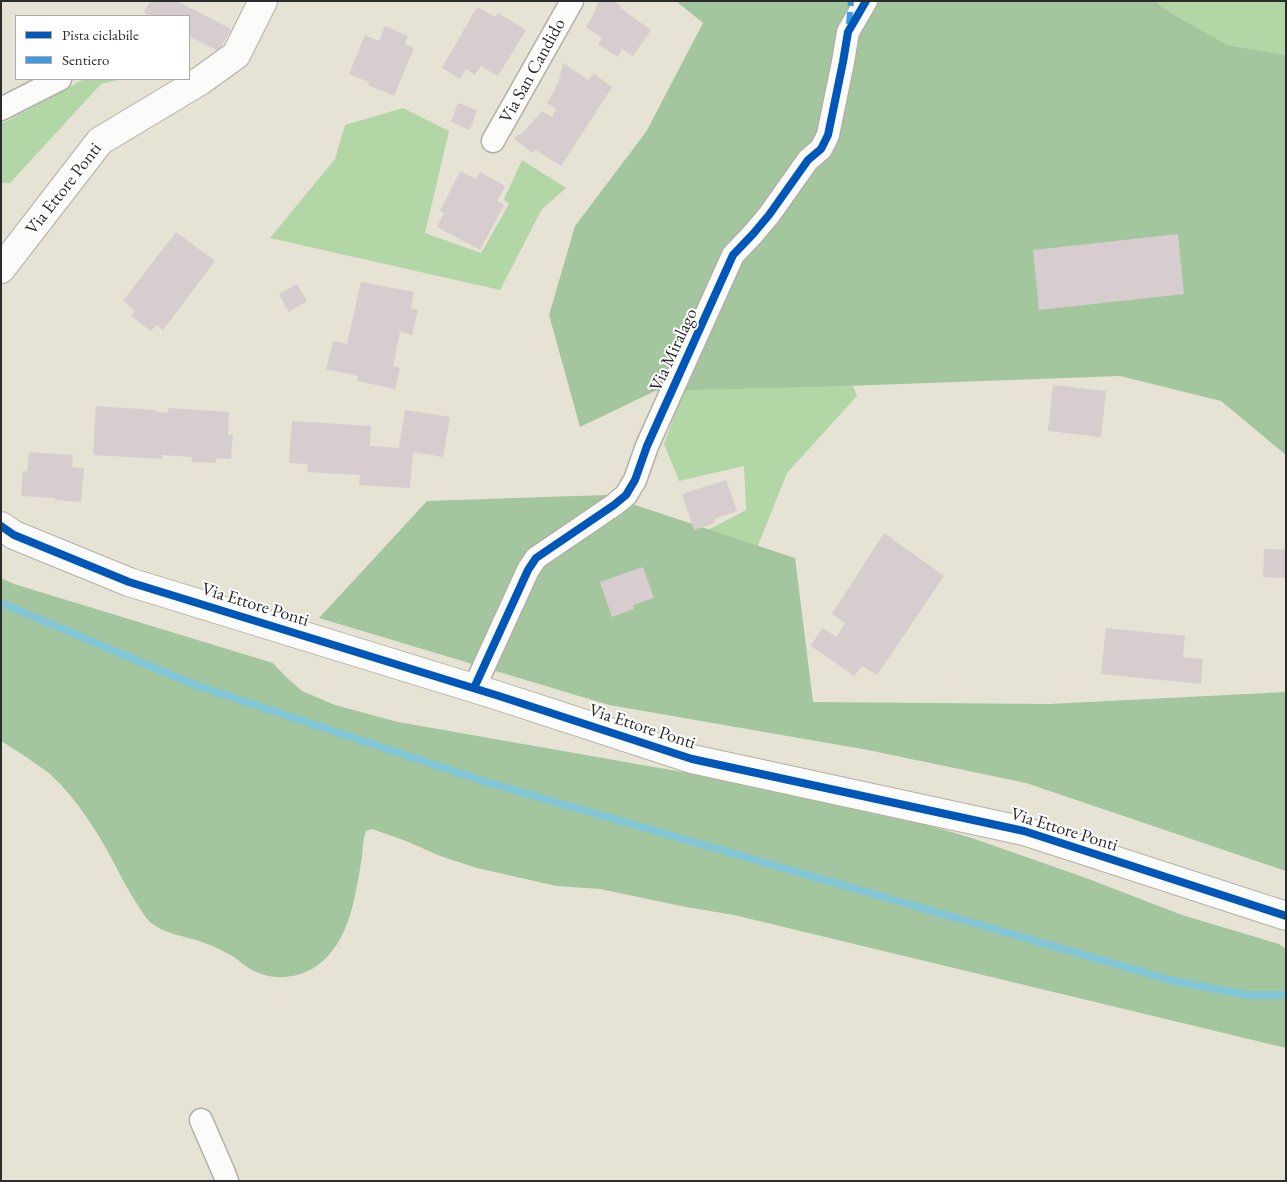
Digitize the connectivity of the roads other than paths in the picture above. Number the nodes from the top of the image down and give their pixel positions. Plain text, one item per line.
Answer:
1 (263, 1) edge
2 (572, 1) edge
3 (866, 1) edge
4 (194, 77) edge
5 (58, 80) edge
6 (190, 80) edge
7 (1, 109) edge
8 (493, 140) dead end
9 (1, 269) edge
10 (1, 526) edge
11 (474, 688) junction
12 (1286, 916) edge
13 (201, 1120) dead end
14 (227, 1181) edge

1 - 4 street, Via Ettore Ponti
2 - 8 street, Via San Candido
3 - 11 street, Via Miralago
5 - 7 street
6 - 9 street, Via Ettore Ponti
10 - 11 street, Via Ettore Ponti
11 - 12 street, Via Ettore Ponti
13 - 14 street

